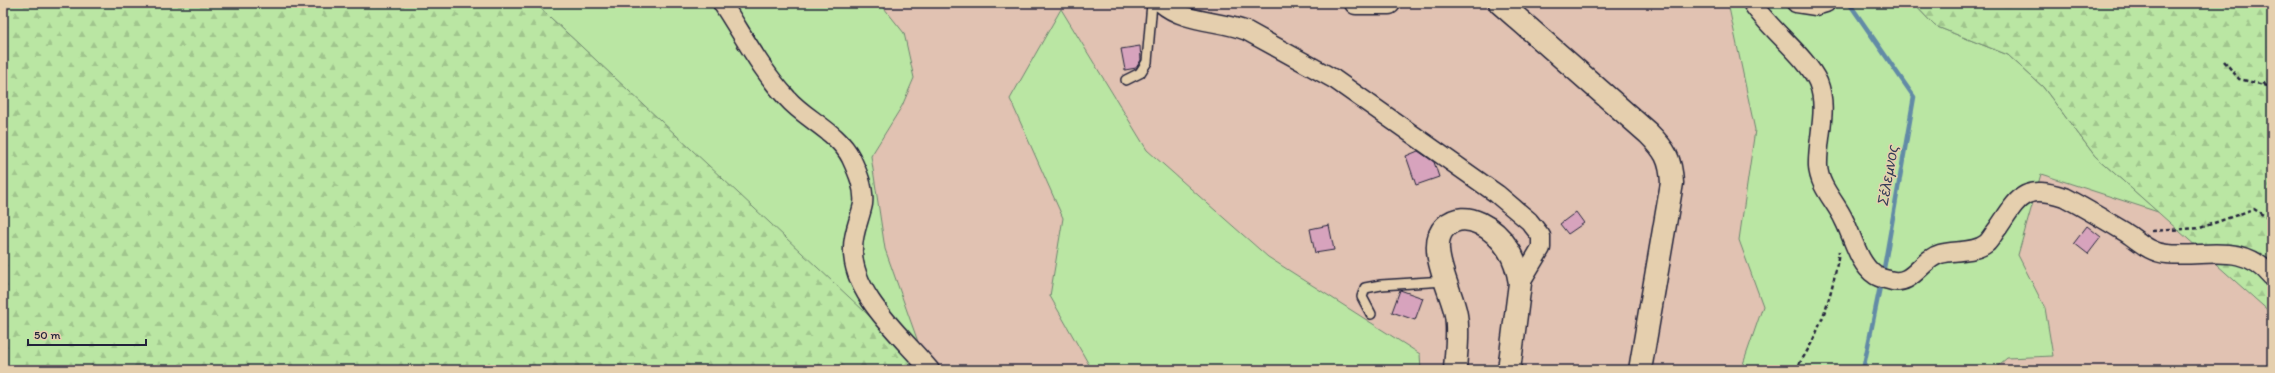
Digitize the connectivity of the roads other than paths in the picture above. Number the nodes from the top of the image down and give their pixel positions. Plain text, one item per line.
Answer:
1 (722, 3) edge
2 (1152, 3) edge
3 (1161, 3) edge
4 (1356, 3) edge
5 (1389, 3) edge
6 (1500, 3) edge
7 (1752, 3) edge
8 (1796, 3) edge
9 (1826, 3) edge
10 (1126, 80) dead end
11 (2272, 277) edge
12 (1445, 281) junction
13 (1520, 283) junction
14 (1371, 314) dead end
15 (930, 370) edge
16 (1455, 370) edge
17 (1508, 370) edge
18 (1640, 370) edge

1 - 15 street
2 - 10 lane
3 - 13 street
4 - 5 main road
6 - 18 main road
7 - 11 street
8 - 9 street
12 - 13 main road
12 - 14 lane
12 - 16 main road
13 - 17 main road

